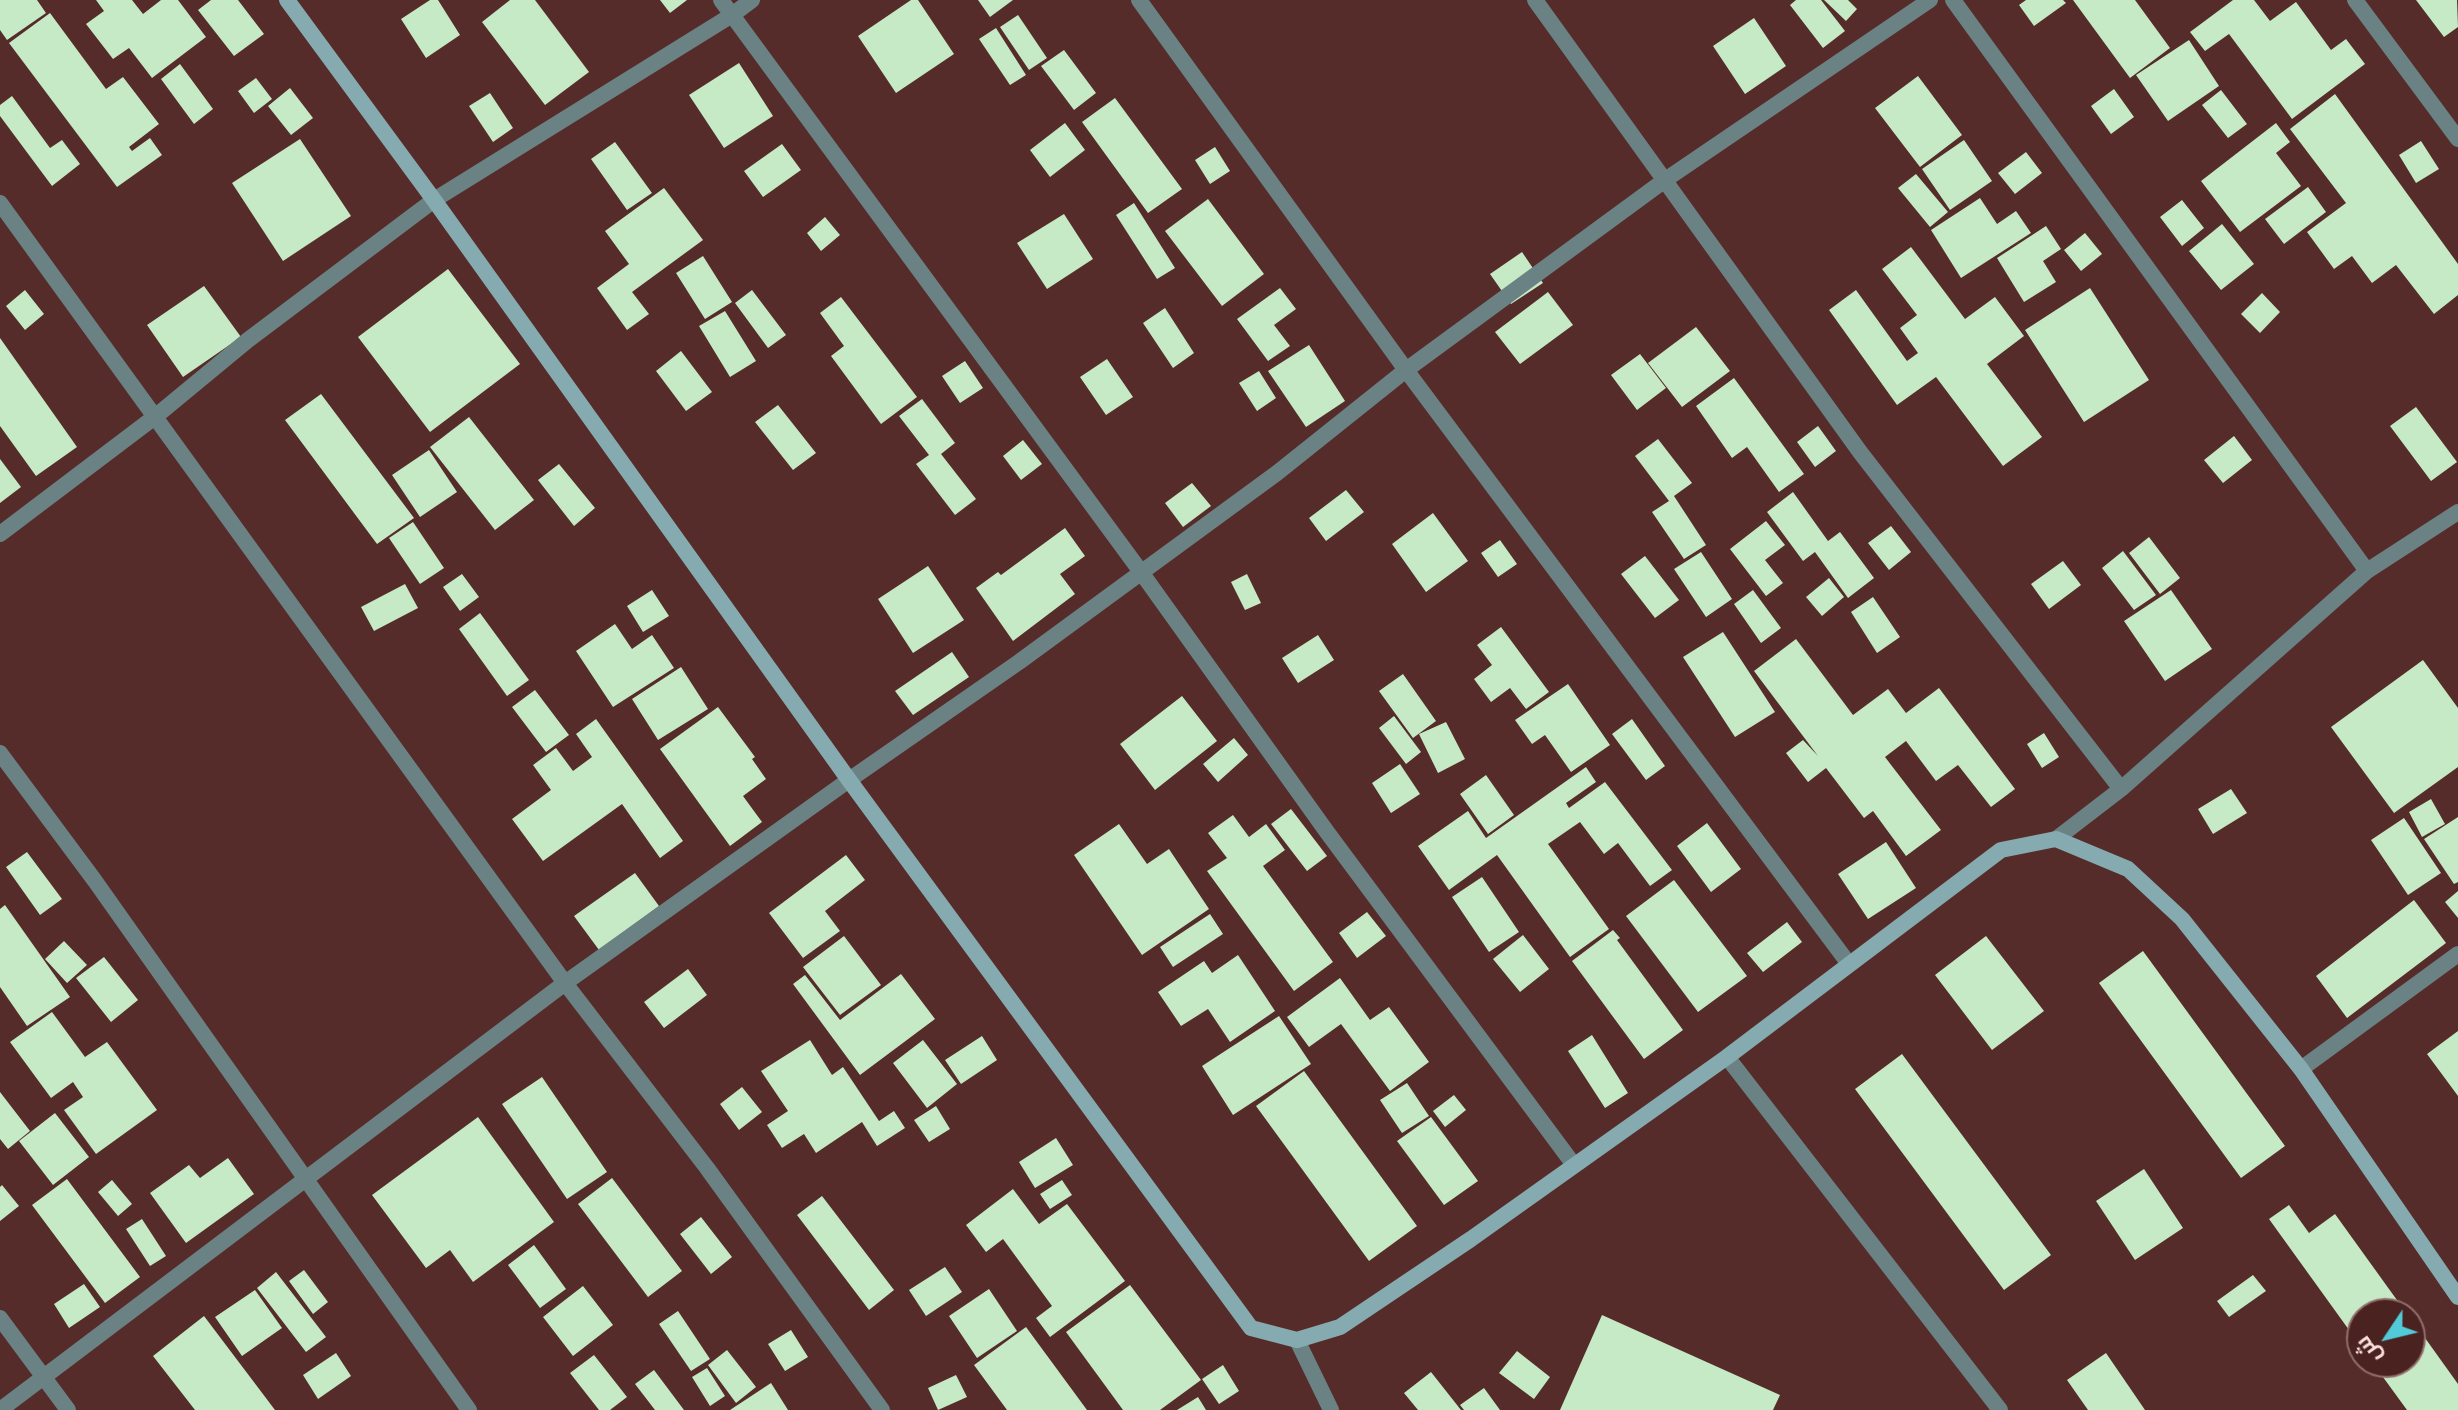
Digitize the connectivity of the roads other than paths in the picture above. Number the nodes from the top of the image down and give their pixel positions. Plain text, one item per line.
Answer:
1 (287, 0) edge
2 (721, 0) edge
3 (752, 0) edge
4 (1139, 0) edge
5 (1535, 0) edge
6 (1930, 0) edge
7 (1953, 0) edge
8 (2355, 0) edge
9 (732, 15) junction
10 (2458, 139) edge
11 (1665, 180) junction
12 (434, 200) junction
13 (0, 203) edge
14 (1406, 370) junction
15 (156, 416) junction
16 (2458, 512) edge
17 (0, 534) edge
18 (2367, 571) junction
19 (1141, 572) junction
20 (0, 753) edge
21 (849, 780) junction
22 (2121, 789) junction
23 (2056, 839) junction
24 (2458, 954) edge
25 (1849, 964) junction
26 (565, 983) junction
27 (1727, 1057) junction
28 (2301, 1069) junction
29 (1574, 1165) junction
30 (305, 1180) junction
31 (2458, 1297) edge
32 (0, 1318) edge
33 (1297, 1340) junction
34 (44, 1378) junction
35 (0, 1410) edge
36 (68, 1410) edge
37 (469, 1410) edge
38 (882, 1410) edge
39 (1331, 1410) edge
40 (2000, 1410) edge

1 - 12 street
2 - 9 street
3 - 9 street
4 - 14 street
5 - 11 street
6 - 11 street
7 - 18 street
8 - 10 street
9 - 12 street
9 - 19 street
11 - 14 street
11 - 22 street
12 - 15 street
12 - 21 street
13 - 15 street
14 - 19 street
14 - 25 street
15 - 17 street
15 - 26 street
16 - 18 street
18 - 22 street
19 - 21 street
19 - 29 street
20 - 30 street
21 - 26 street
21 - 33 street
22 - 23 street
23 - 25 street
23 - 28 street
24 - 28 street
25 - 27 street
26 - 30 street
26 - 38 street
27 - 29 street
27 - 40 street
28 - 31 street
29 - 33 street
30 - 34 street
30 - 37 street
32 - 34 street
33 - 39 street
34 - 35 street
34 - 36 street

